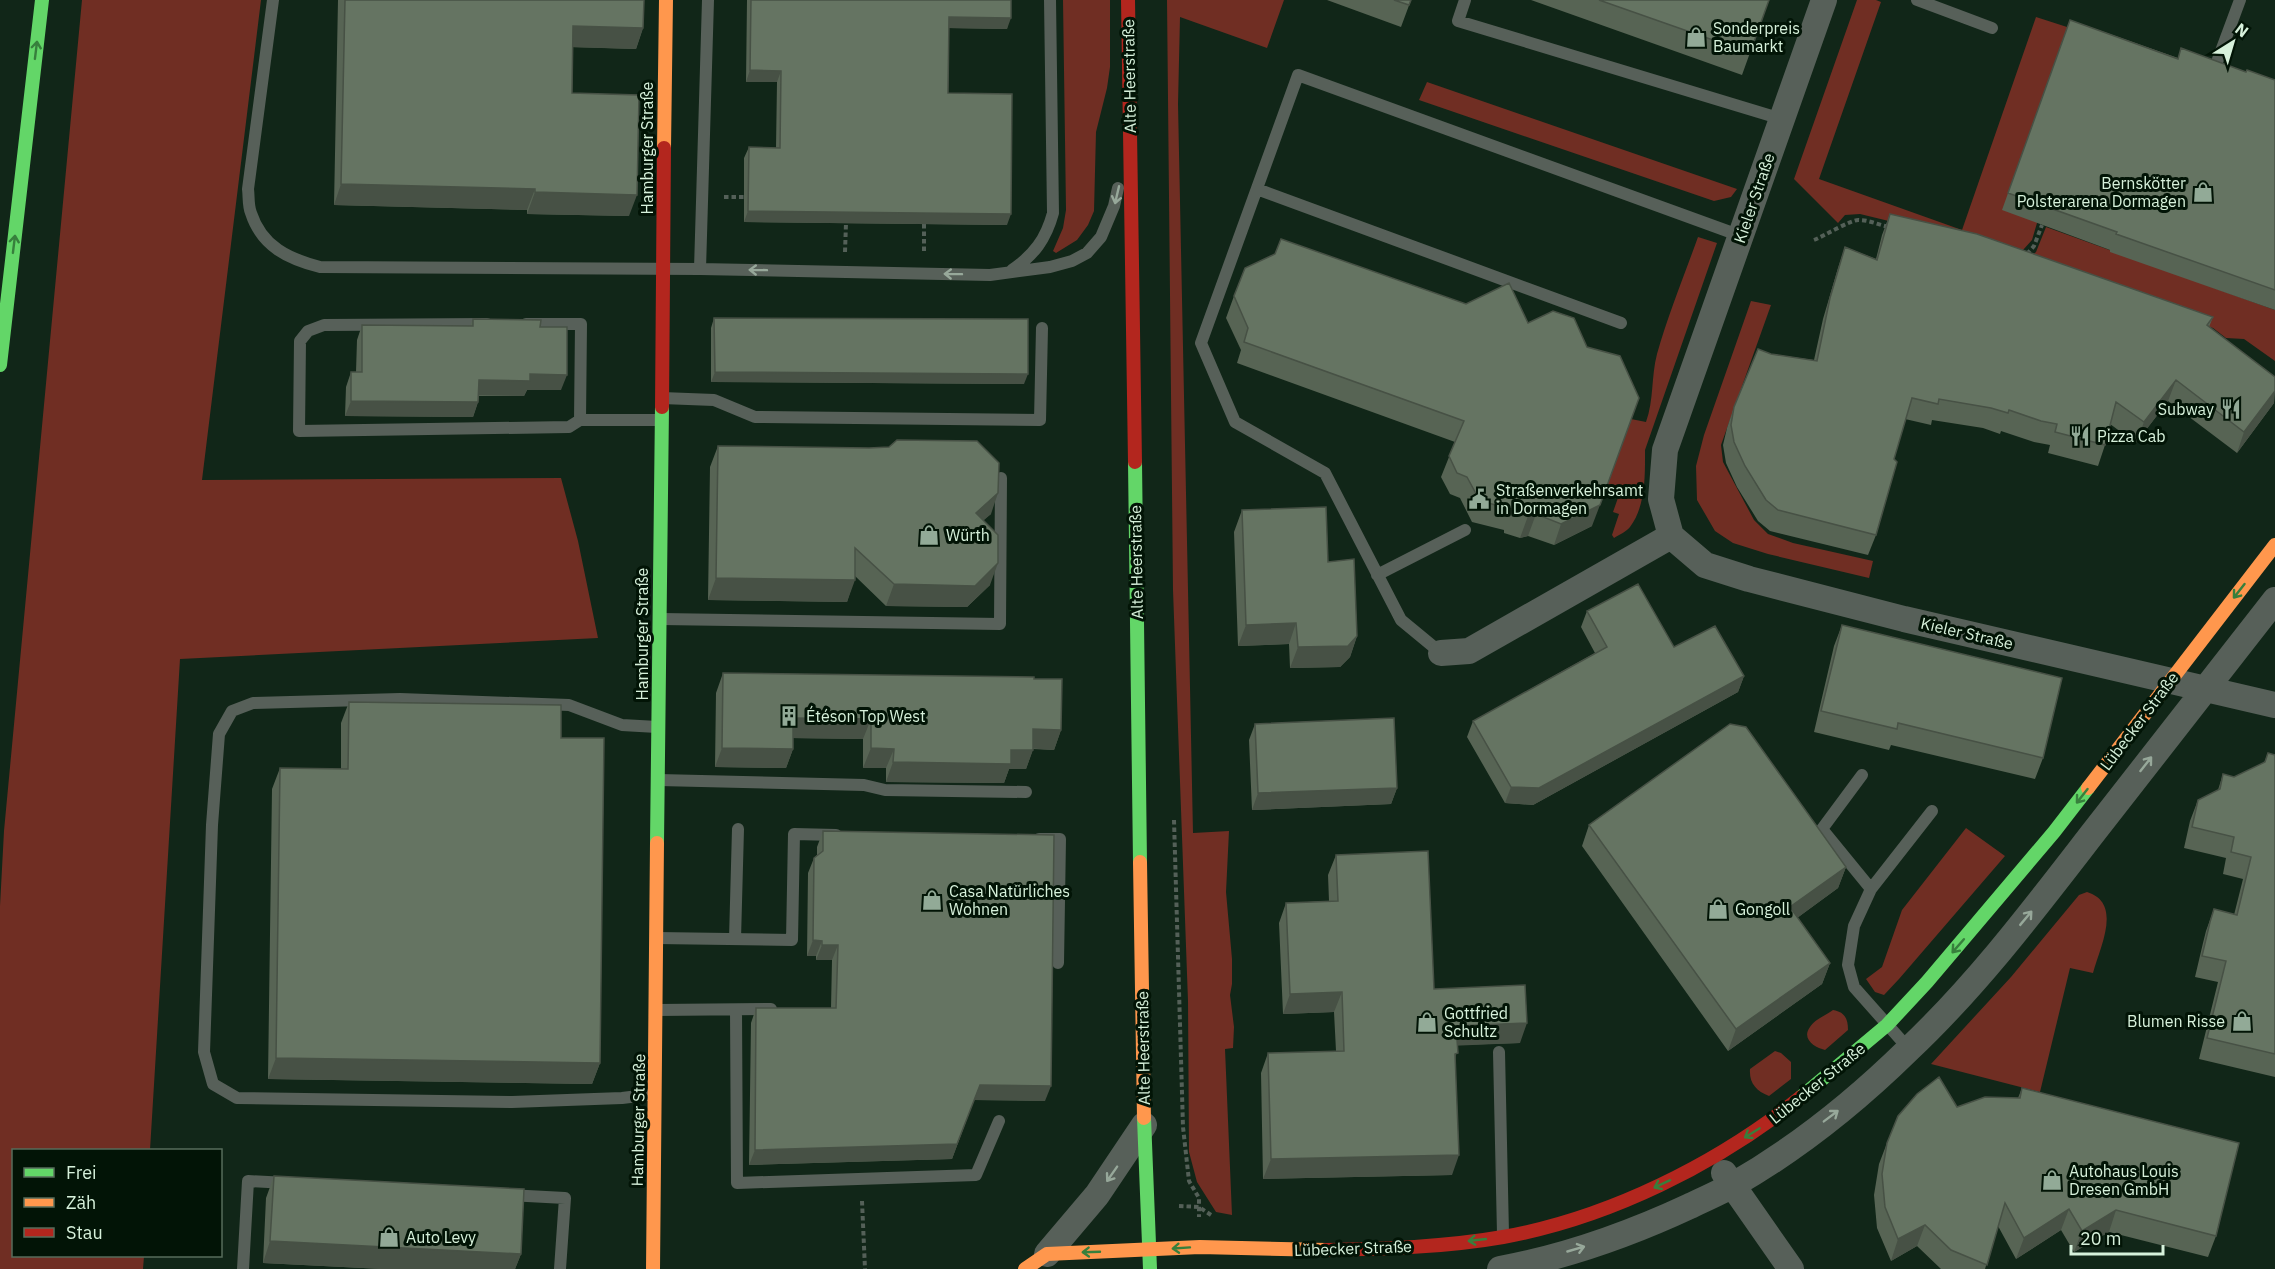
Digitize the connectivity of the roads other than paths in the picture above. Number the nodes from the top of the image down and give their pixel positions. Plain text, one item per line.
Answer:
1 (42, 0) edge
2 (273, 0) edge
3 (666, 0) edge
4 (708, 0) edge
5 (1050, 0) edge
6 (1128, 0) edge
7 (1466, 0) edge
8 (1824, 0) edge
9 (1917, 0) edge
10 (2240, 0) edge
11 (1992, 28) dead end
12 (2234, 77) edge
13 (1782, 119) junction
14 (1130, 138) junction
15 (1257, 189) junction
16 (1741, 236) junction
17 (663, 269) junction
18 (700, 269) junction
19 (1011, 271) junction
20 (1621, 322) dead end
21 (1042, 328) dead end
22 (0, 365) edge
23 (660, 398) junction
24 (580, 420) junction
25 (660, 420) junction
26 (1001, 478) edge
27 (1465, 530) dead end
28 (1671, 536) junction
29 (2275, 545) edge
30 (1377, 575) junction
31 (2275, 600) edge
32 (659, 619) junction
33 (1441, 653) joint
34 (2170, 681) junction
35 (2205, 689) junction
36 (2275, 705) edge
37 (658, 727) junction
38 (1862, 775) dead end
39 (658, 780) junction
40 (1026, 792) dead end
41 (1932, 811) dead end
42 (738, 829) dead end
43 (852, 835) edge
44 (1026, 839) edge
45 (1871, 889) junction
46 (656, 938) junction
47 (735, 939) junction
48 (1058, 963) dead end
49 (782, 1009) edge
50 (656, 1010) junction
51 (736, 1010) junction
52 (1887, 1024) junction
53 (1909, 1050) junction
54 (1499, 1052) edge
55 (655, 1094) junction
56 (999, 1121) dead end
57 (1144, 1125) junction
58 (1714, 1157) junction
59 (295, 1183) edge
60 (1732, 1186) junction
61 (494, 1194) edge
62 (1539, 1249) edge
63 (1149, 1250) junction
64 (1047, 1254) junction
65 (1503, 1256) edge
66 (243, 1269) edge
67 (560, 1269) edge
68 (653, 1269) edge
69 (1025, 1269) edge
70 (1150, 1269) edge
71 (1791, 1269) edge

22 -> 1 main road
2 - 17 lane
3 - 17 main road, Hamburger Straße
4 - 18 lane
5 - 19 lane
6 - 14 main road, Alte Heerstraße
7 - 13 lane
8 - 13 street, Kieler Straße
9 - 11 lane
10 - 12 lane
13 - 16 street, Kieler Straße
14 -> 19 lane
14 - 57 main road, Alte Heerstraße
15 - 16 lane
15 - 20 lane
15 - 30 lane
16 - 28 street, Kieler Straße
17 - 18 lane
17 - 23 main road, Hamburger Straße
19 -> 18 lane
21 - 23 lane
23 - 25 main road, Hamburger Straße
24 - 24 lane
24 - 25 lane
25 - 32 main road, Hamburger Straße
26 - 32 lane
27 - 30 lane
28 - 33 street
28 - 34 street, Kieler Straße
29 -> 34 main road, Lübecker Straße
30 - 33 lane
31 - 35 street, Lübecker Straße
32 - 37 main road, Hamburger Straße
34 - 35 street, Kieler Straße
34 -> 52 main road, Lübecker Straße
35 - 36 street, Kieler Straße
53 -> 35 street, Lübecker Straße
37 - 39 main road, Hamburger Straße
37 - 55 lane
38 - 45 lane
39 - 40 lane
39 - 46 main road, Hamburger Straße
41 - 45 lane
42 - 47 lane
43 - 47 lane
44 - 48 lane
45 - 52 lane
46 - 47 lane
46 - 50 main road, Hamburger Straße
49 - 51 lane
50 - 51 lane
50 - 55 main road, Hamburger Straße
51 - 56 lane
52 - 53 lane
52 -> 58 main road, Lübecker Straße
60 -> 53 street, Lübecker Straße
54 - 65 lane
55 - 68 main road, Hamburger Straße
57 - 63 main road, Alte Heerstraße
57 -> 64 street, Alte Heerstraße
58 - 60 street
58 -> 62 main road, Lübecker Straße
59 - 66 lane
62 -> 60 street, Lübecker Straße
60 - 71 street
61 - 67 lane
62 - 65 street, Lübecker Straße
63 -> 64 main road
65 -> 63 main road, Lübecker Straße
63 - 70 main road, Alte Heerstraße
64 - 69 main road

